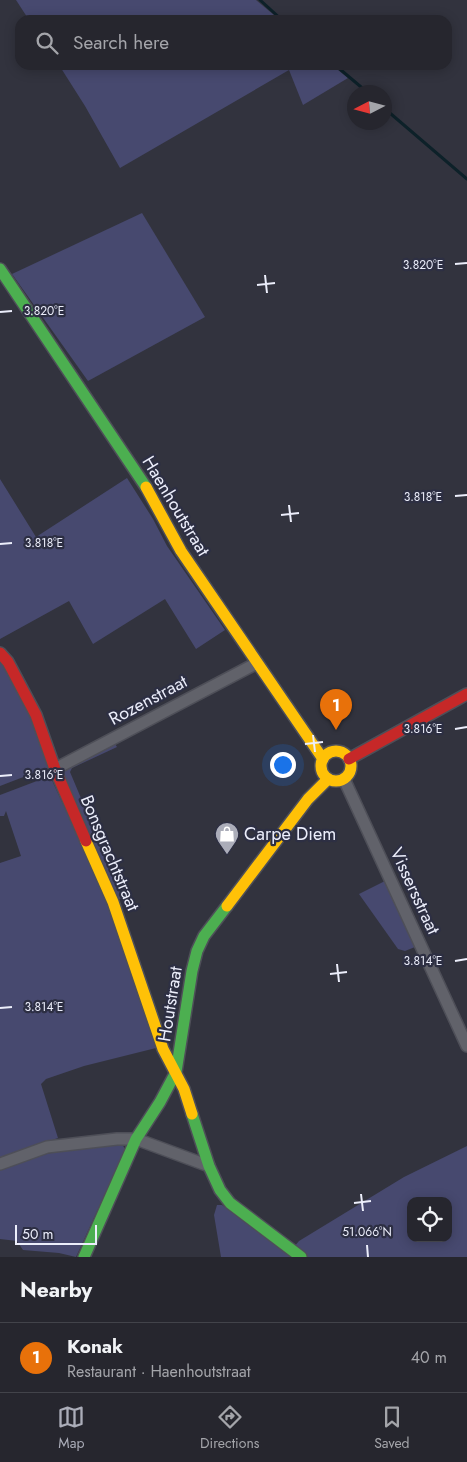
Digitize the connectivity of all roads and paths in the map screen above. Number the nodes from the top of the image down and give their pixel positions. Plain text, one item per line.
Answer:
1 (0, 269) edge
2 (0, 653) edge
3 (257, 663) junction
4 (467, 694) edge
5 (323, 759) junction
6 (350, 759) junction
7 (55, 769) junction
8 (328, 779) junction
9 (344, 779) junction
10 (467, 1046) edge
11 (176, 1072) junction
12 (136, 1139) junction
13 (0, 1164) edge
14 (209, 1166) junction
15 (84, 1257) edge
16 (302, 1257) edge

1 - 3 street, Haenhoutstraat
2 - 7 street, Bonsgrachtstraat
3 - 5 street, Haenhoutstraat
3 - 7 street, Rozenstraat
4 - 6 street
5 - 6 street
5 - 8 street
6 - 9 street
7 - 11 street, Bonsgrachtstraat
8 - 9 street
8 - 11 street, Houtstraat
9 - 10 street, Vissersstraat
11 - 12 street, Houtstraat
11 - 14 street, Bonsgrachtstraat
12 - 13 street
12 - 14 street
12 - 15 street, Houtstraat
14 - 16 street, Bonsgrachtstraat

